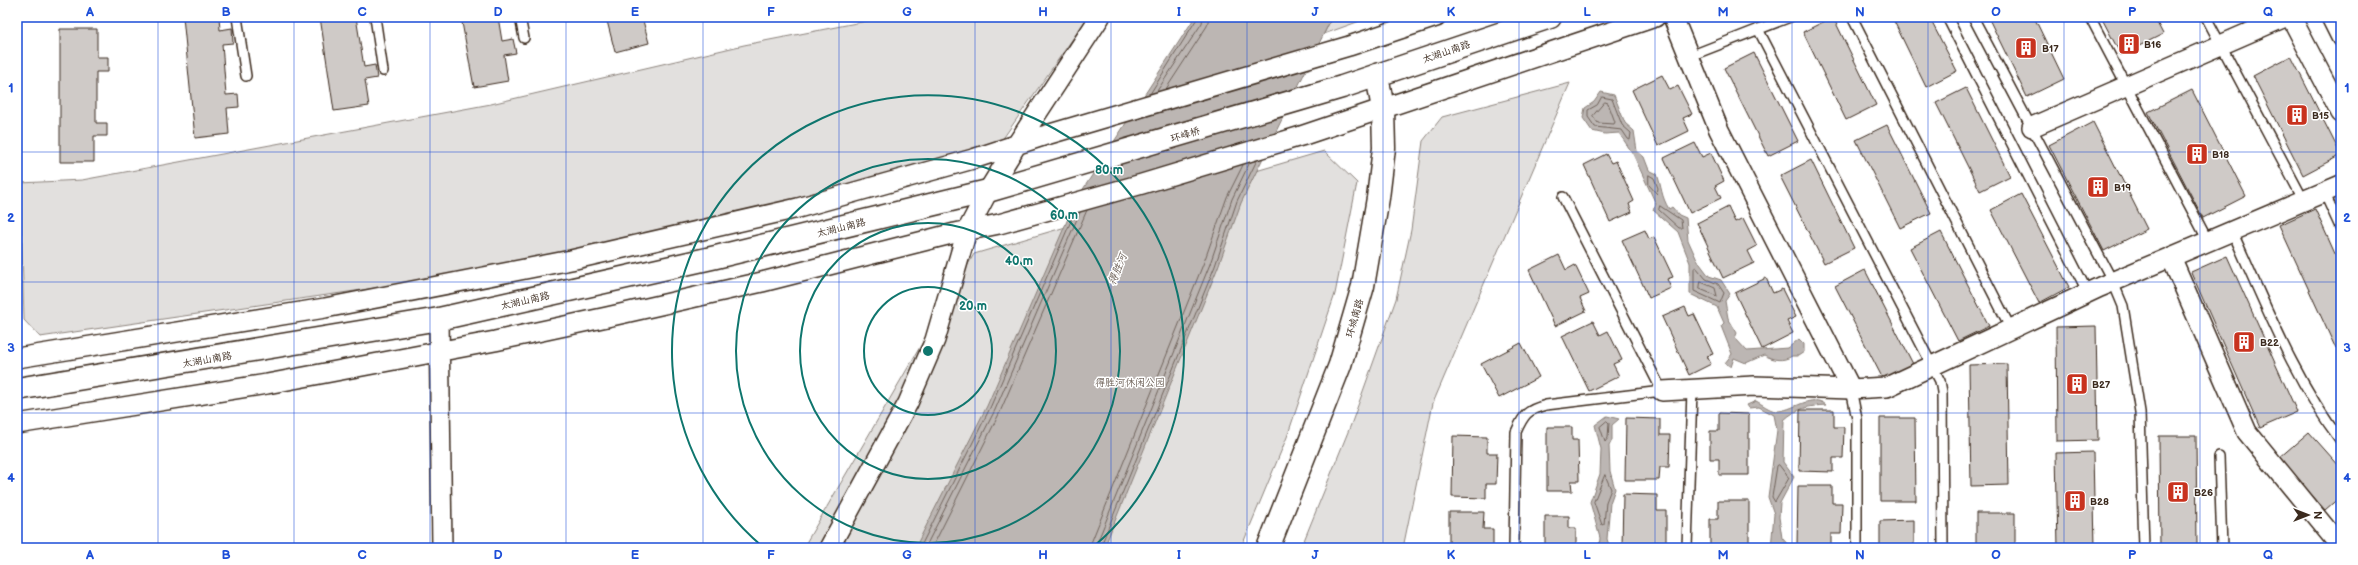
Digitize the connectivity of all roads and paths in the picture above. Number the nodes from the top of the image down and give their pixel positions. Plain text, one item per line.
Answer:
1 (237, 17) edge
2 (375, 17) edge
3 (520, 17) edge
4 (1100, 17) edge
5 (1436, 17) edge
6 (1550, 17) edge
7 (1655, 17) edge
8 (1673, 17) edge
9 (1790, 17) edge
10 (1852, 17) edge
11 (1947, 17) edge
12 (1974, 17) edge
13 (2090, 17) edge
14 (2206, 17) edge
15 (2285, 17) edge
16 (2291, 17) edge
17 (2331, 17) edge
18 (1758, 29) junction
19 (2341, 37) edge
20 (524, 38) dead end
21 (2221, 45) junction
22 (1690, 56) junction
23 (383, 71) dead end
24 (1377, 75) junction
25 (246, 76) dead end
26 (2126, 86) junction
27 (1342, 87) joint
28 (1383, 109) junction
29 (2341, 113) edge
30 (2032, 127) junction
31 (1017, 144) junction
32 (1027, 181) joint
33 (2333, 189) edge
34 (988, 191) junction
35 (1563, 197) dead end
36 (2304, 201) junction
37 (2341, 229) edge
38 (967, 231) junction
39 (2232, 231) junction
40 (2208, 242) junction
41 (2171, 257) junction
42 (2114, 282) junction
43 (2088, 293) junction
44 (439, 319) junction
45 (2011, 329) junction
46 (17, 358) edge
47 (1932, 366) junction
48 (17, 389) edge
49 (1851, 389) junction
50 (1692, 390) junction
51 (1662, 391) junction
52 (17, 424) edge
53 (2341, 442) edge
54 (2219, 457) dead end
55 (2336, 542) edge
56 (442, 548) edge
57 (829, 548) edge
58 (1268, 548) edge
59 (1514, 548) edge
60 (1687, 548) edge
61 (1857, 548) edge
62 (1942, 548) edge
63 (2144, 548) edge
64 (2222, 548) edge

1 - 25 lane
2 - 23 lane
3 - 20 lane
4 - 31 street
5 - 31 street
6 - 24 main road, 太湖山南路
7 - 28 street
8 - 22 street
9 - 18 lane
10 - 45 lane
11 - 43 lane
12 - 30 lane
13 - 26 lane
14 - 21 lane
15 - 21 street
16 - 29 street
17 - 19 street
18 - 22 lane
18 - 47 lane
21 - 26 street
21 - 36 lane
22 - 49 street
24 - 27 main road, 太湖山南路
24 - 28 main road, 环城南路
26 - 30 street
26 - 40 lane
27 - 32 main road, 环峰桥
28 - 38 street
28 - 58 main road, 环城南路
30 - 42 lane
31 - 34 street
31 - 46 street
32 - 34 main road, 太湖山南路
33 - 36 street
33 - 37 lane
34 - 38 street
34 - 44 main road, 太湖山南路
35 - 51 lane
36 - 39 street
38 - 52 street
38 - 57 street
39 - 40 street
39 - 53 lane
40 - 41 street
41 - 42 street
41 - 55 street
42 - 43 street
42 - 63 lane
43 - 45 street
44 - 48 main road, 太湖山南路
44 - 56 street
45 - 47 street
47 - 49 street
47 - 62 lane
49 - 50 street
49 - 61 lane
50 - 51 street
50 - 60 lane
51 - 59 lane
54 - 64 lane

